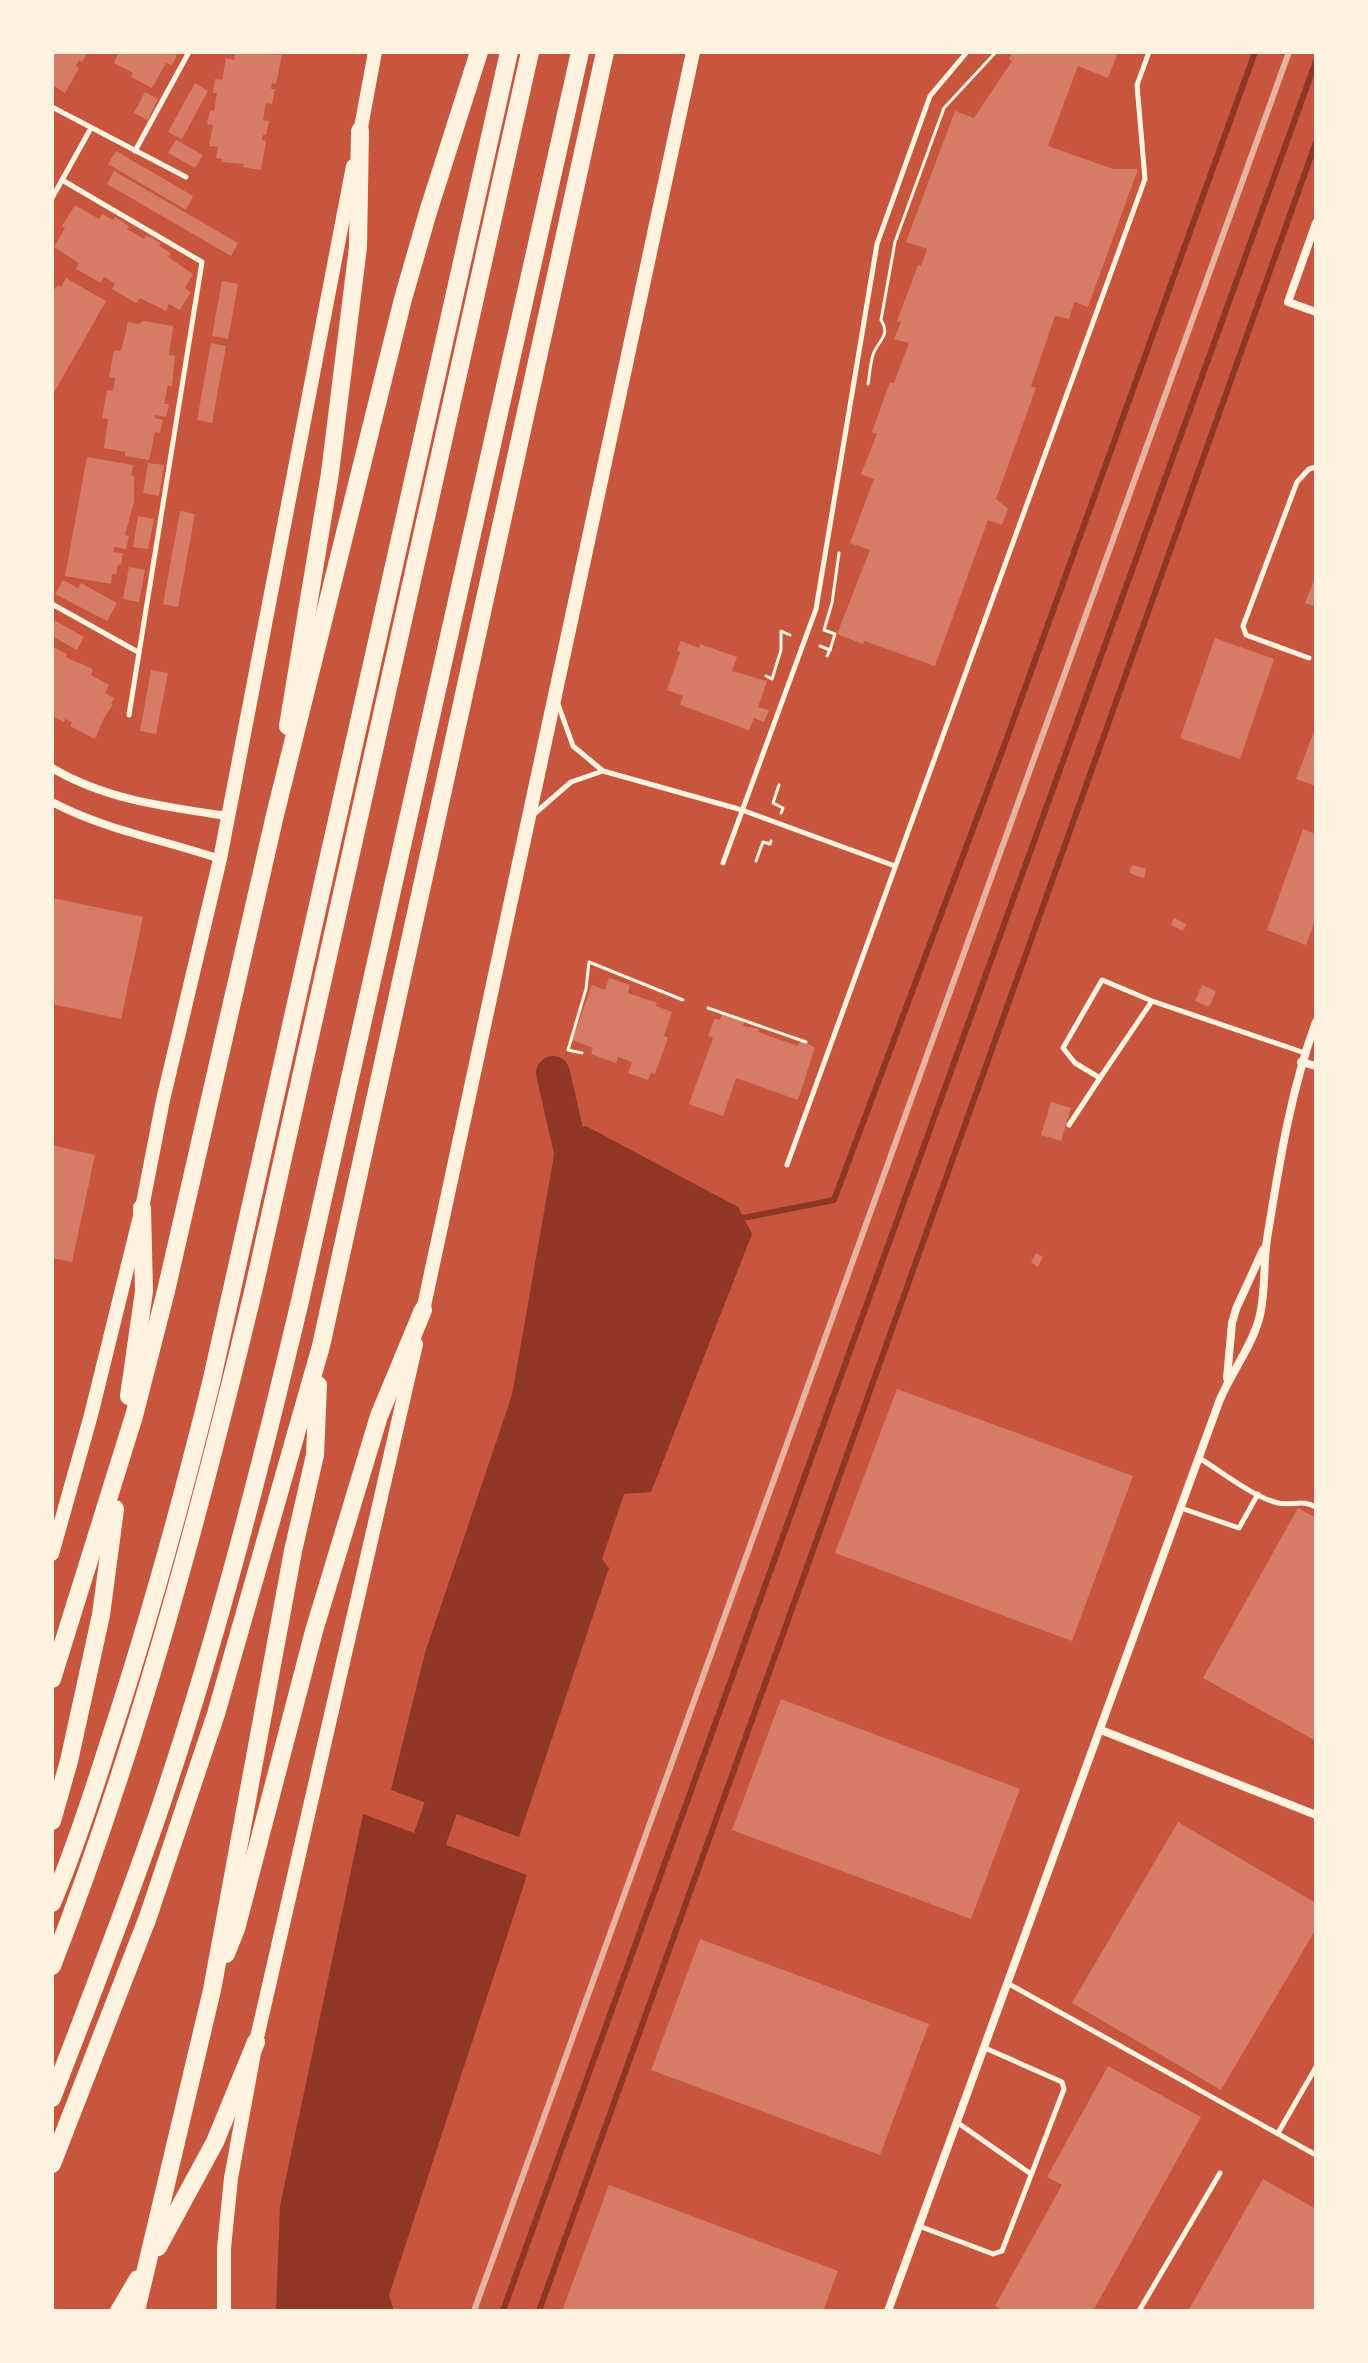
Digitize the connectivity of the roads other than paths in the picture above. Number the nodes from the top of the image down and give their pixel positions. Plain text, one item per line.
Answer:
1 (189, 52) edge
2 (375, 52) edge
3 (479, 52) edge
4 (509, 52) edge
5 (530, 52) edge
6 (580, 52) edge
7 (605, 52) edge
8 (693, 52) edge
9 (967, 52) edge
10 (1149, 52) edge
11 (52, 107) edge
12 (91, 128) junction
13 (360, 131) junction
14 (135, 151) junction
15 (186, 177) dead end
16 (62, 180) junction
17 (52, 198) edge
18 (1316, 223) edge
19 (1316, 312) edge
20 (1316, 467) edge
21 (52, 604) edge
22 (139, 653) junction
23 (1309, 658) dead end
24 (556, 699) junction
25 (129, 715) dead end
26 (52, 768) edge
27 (603, 771) junction
28 (52, 802) edge
29 (742, 810) junction
30 (275, 815) junction
31 (227, 816) junction
32 (529, 819) junction
33 (220, 859) junction
34 (723, 863) dead end
35 (895, 866) junction
36 (1152, 1001) junction
37 (1316, 1022) edge
38 (1303, 1058) junction
39 (1316, 1066) edge
40 (1100, 1078) junction
41 (1069, 1125) dead end
42 (787, 1165) dead end
43 (142, 1208) junction
44 (1267, 1242) junction
45 (423, 1310) junction
46 (321, 1346) junction
47 (1226, 1384) junction
48 (1199, 1458) junction
49 (1258, 1494) junction
50 (1316, 1507) edge
51 (1181, 1508) junction
52 (52, 1554) edge
53 (52, 1679) edge
54 (1101, 1730) junction
55 (1316, 1815) edge
56 (52, 1821) edge
57 (52, 1903) edge
58 (52, 1966) edge
59 (1009, 1984) junction
60 (212, 1990) junction
61 (256, 2042) junction
62 (985, 2048) junction
63 (1316, 2067) edge
64 (52, 2098) edge
65 (958, 2123) junction
66 (1278, 2133) junction
67 (1316, 2155) edge
68 (52, 2164) edge
69 (1220, 2173) dead end
70 (1031, 2174) junction
71 (919, 2226) junction
72 (119, 2311) edge
73 (136, 2311) edge
74 (224, 2311) edge
75 (888, 2311) edge
76 (1139, 2311) edge

1 - 14 lane
2 - 13 main road
3 - 30 highway
4 - 57 highway
5 - 58 highway
6 - 64 highway
7 - 46 highway
8 - 24 main road
9 - 29 lane
10 - 35 lane
11 - 12 lane
12 - 14 lane
12 - 16 lane
13 - 30 highway
13 - 31 main road
14 - 15 lane
16 - 17 lane
16 - 22 lane
18 - 19 street
20 - 23 lane
21 - 22 lane
22 - 25 lane
24 - 27 lane
24 - 32 main road
26 - 31 street
27 - 29 lane
27 - 32 lane
28 - 33 street
29 - 34 lane
29 - 35 lane
30 - 53 highway
31 - 33 main road
32 - 45 main road
33 - 43 main road
35 - 42 lane
36 - 38 lane
36 - 40 lane
36 - 40 lane
37 - 38 street
38 - 39 street
38 - 44 street
40 - 41 lane
43 - 52 main road
43 - 56 highway
44 - 47 street
44 - 47 street
45 - 60 highway
45 - 61 main road
46 - 60 highway
46 - 68 highway
47 - 48 street
48 - 49 lane
48 - 51 street
49 - 50 lane
49 - 51 lane
51 - 54 street
54 - 55 street
54 - 59 street
59 - 62 street
59 - 66 lane
60 - 73 highway
61 - 72 highway
61 - 74 main road
62 - 65 street
62 - 70 lane
63 - 66 lane
65 - 70 lane
65 - 71 street
66 - 67 lane
69 - 76 lane
70 - 71 lane
71 - 75 street

